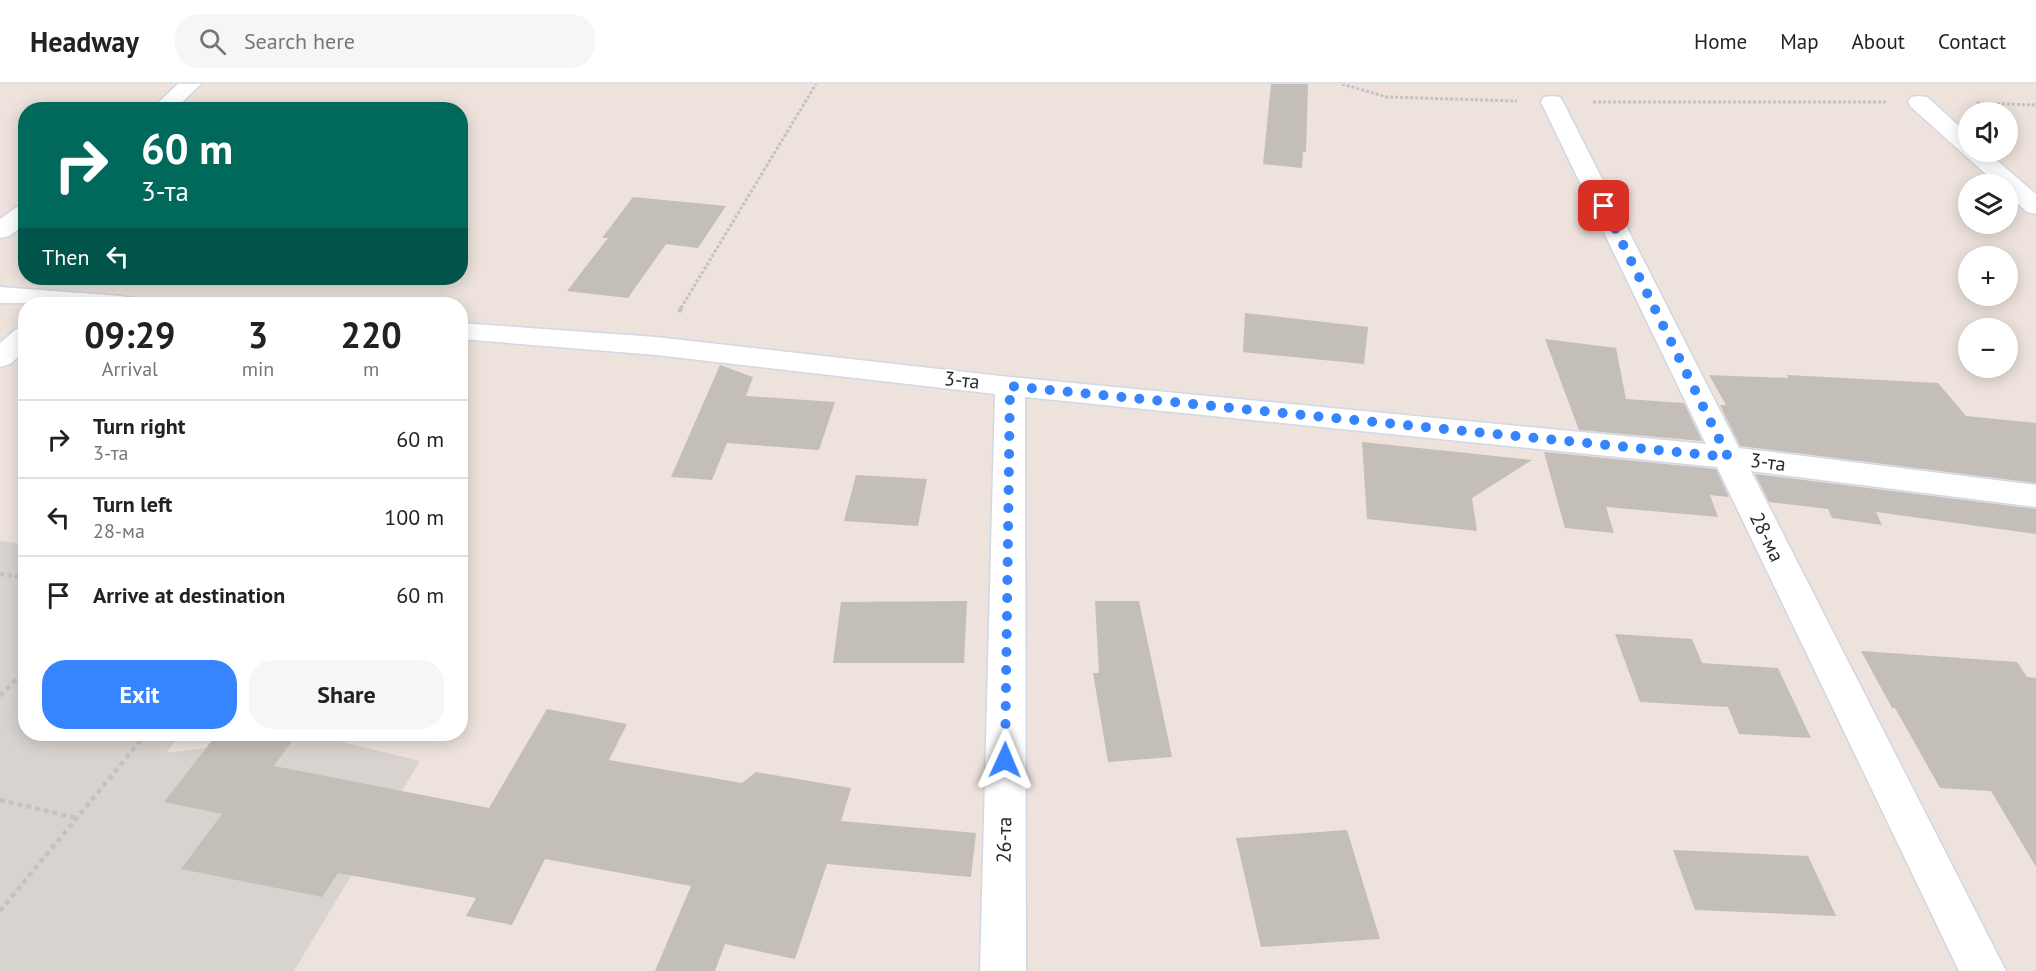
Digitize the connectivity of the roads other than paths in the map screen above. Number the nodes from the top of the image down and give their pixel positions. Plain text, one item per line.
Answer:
1 (191, 84) edge
2 (170, 102) edge
3 (1552, 102) road end
4 (1919, 102) road end
5 (1958, 137) edge
6 (1985, 162) edge
7 (2036, 207) edge
8 (18, 218) edge
9 (0, 231) edge
10 (0, 295) edge
11 (18, 297) edge
12 (468, 332) edge
13 (18, 342) edge
14 (0, 358) edge
15 (1010, 386) junction
16 (1728, 457) junction
17 (2036, 496) edge
18 (1003, 971) edge
19 (1983, 971) edge

1 - 2 street
3 - 16 street, 28-ма
4 - 5 street
6 - 7 street
8 - 9 street
10 - 11 street
12 - 15 street, 3-та
13 - 14 street
15 - 16 street, 3-та
15 - 18 street, 26-та
16 - 17 street, 3-та
16 - 19 street, 28-ма

